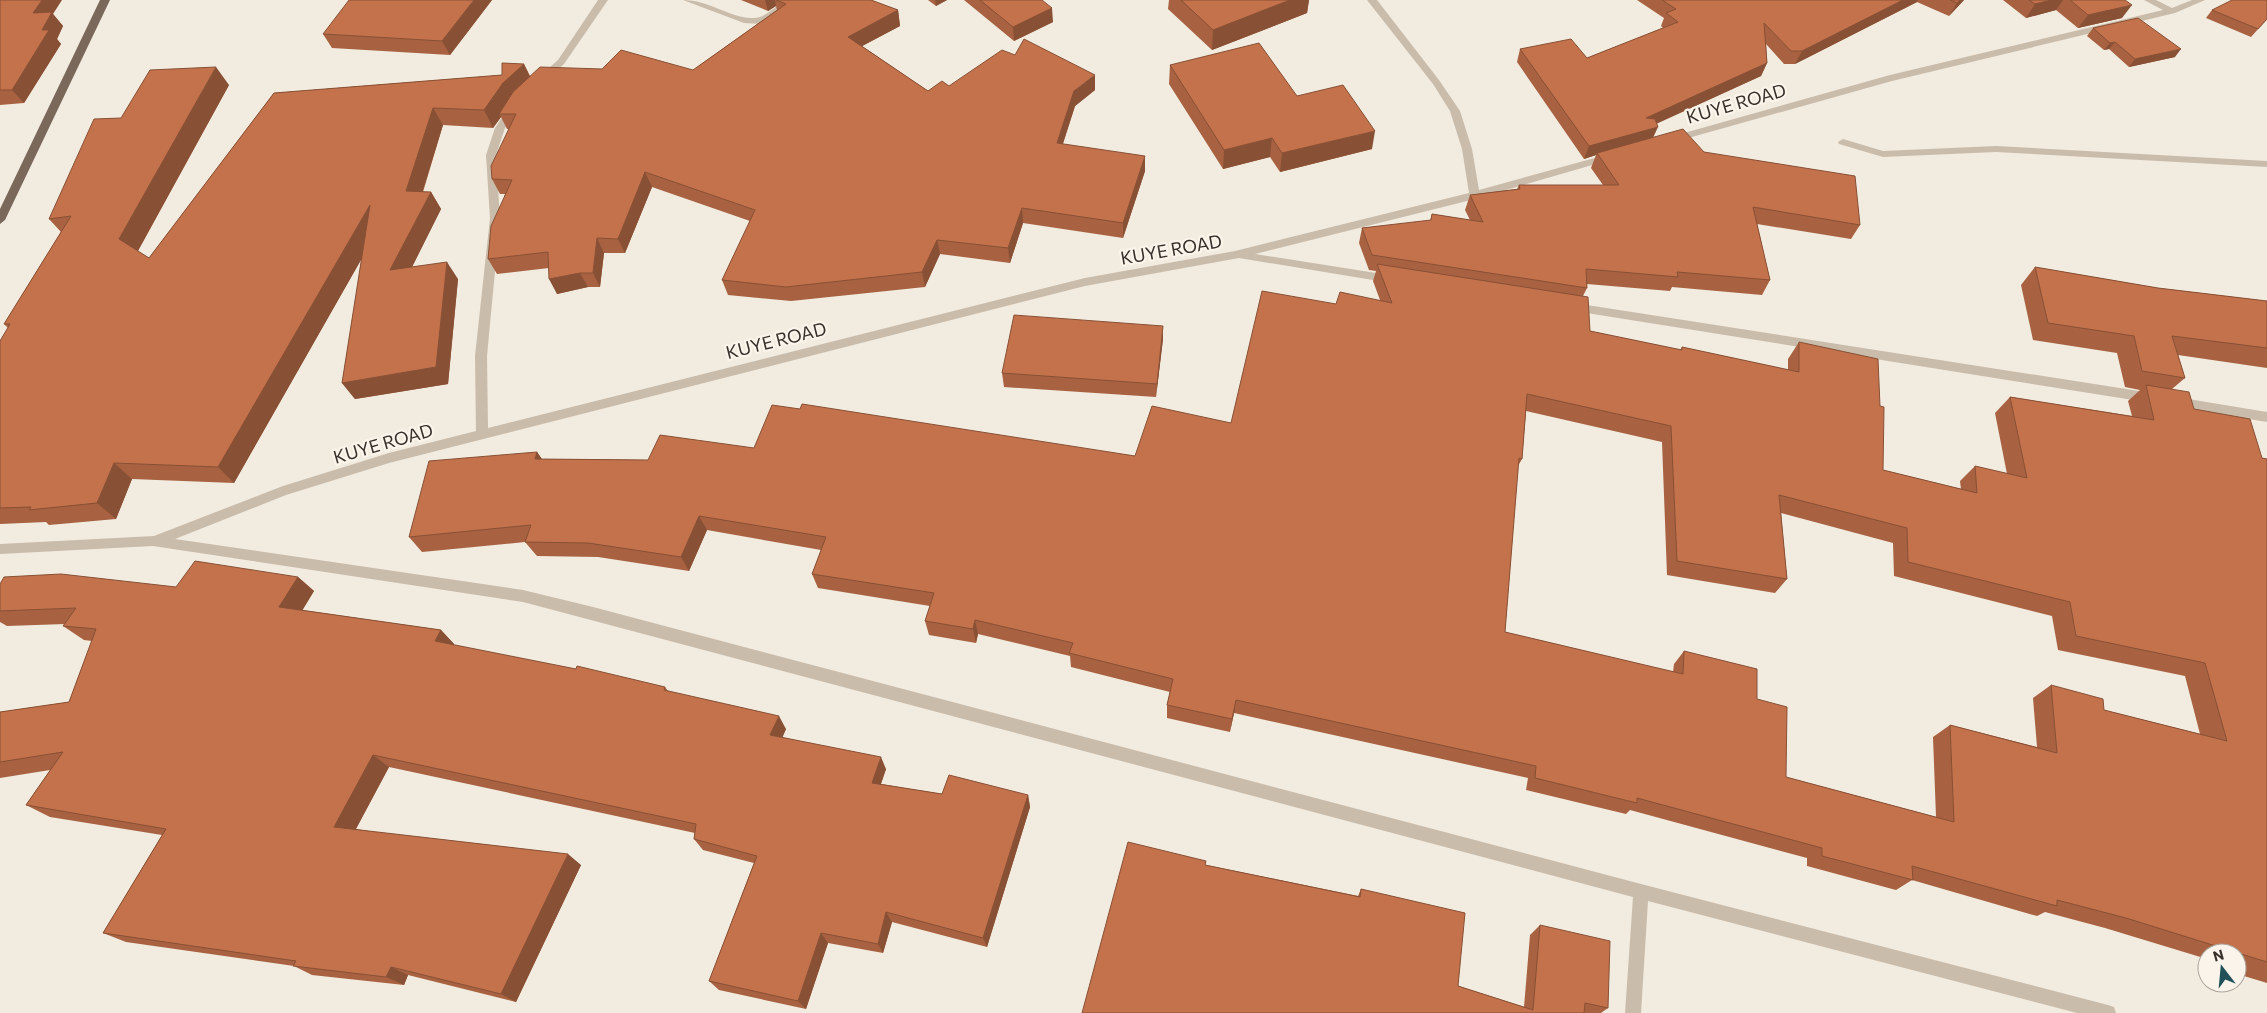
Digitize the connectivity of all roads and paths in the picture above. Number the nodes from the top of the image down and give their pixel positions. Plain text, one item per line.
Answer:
1 (105, 0) edge
2 (602, 0) edge
3 (688, 0) edge
4 (791, 0) edge
5 (1372, 0) edge
6 (2149, 0) edge
7 (2200, 0) edge
8 (2172, 11) junction
9 (535, 86) edge
10 (522, 98) edge
11 (1664, 142) edge
12 (1843, 142) dead end
13 (1616, 155) edge
14 (2267, 164) edge
15 (1475, 195) junction
16 (0, 220) edge
17 (1235, 255) junction
18 (1401, 280) edge
19 (1566, 306) edge
20 (2267, 417) edge
21 (482, 434) junction
22 (153, 541) junction
23 (0, 549) edge
24 (1642, 892) junction
25 (1633, 1013) edge
26 (2108, 1013) edge

1 - 16 main road
2 - 9 street
3 - 4 street
5 - 15 street
6 - 8 street
7 - 8 street, KUYE ROAD
8 - 11 street, KUYE ROAD
10 - 21 street
12 - 14 street
13 - 15 street, KUYE ROAD
15 - 17 street, KUYE ROAD
17 - 18 street
17 - 21 street, KUYE ROAD
19 - 20 street
21 - 22 street, KUYE ROAD
22 - 23 street
22 - 24 street
24 - 25 street
24 - 26 street

